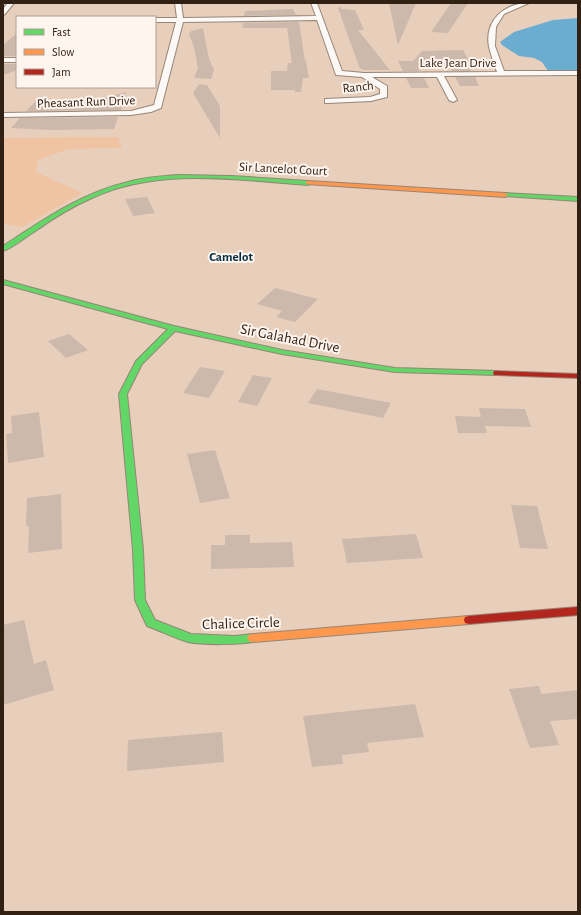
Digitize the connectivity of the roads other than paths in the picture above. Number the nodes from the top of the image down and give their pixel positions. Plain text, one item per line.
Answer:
1 (11, 3) edge
2 (178, 3) edge
3 (314, 3) edge
4 (526, 3) edge
5 (3, 13) edge
6 (319, 18) junction
7 (156, 20) edge
8 (180, 20) junction
9 (3, 60) edge
10 (16, 60) edge
11 (578, 73) edge
12 (439, 74) junction
13 (501, 74) junction
14 (364, 75) junction
15 (453, 100) dead end
16 (328, 101) dead end
17 (3, 115) edge
18 (578, 199) edge
19 (3, 249) edge
20 (3, 282) edge
21 (173, 328) junction
22 (578, 377) edge
23 (578, 611) edge

1 - 5 street
2 - 8 street, Pheasant Run Drive
3 - 6 street
4 - 13 street
6 - 8 street
6 - 14 street, Lake Jean Drive
7 - 8 street
8 - 17 street, Pheasant Run Drive
9 - 10 street
11 - 13 street, Lake Jean Drive
12 - 13 street, Lake Jean Drive
12 - 14 street, Lake Jean Drive
12 - 15 street
14 - 16 street, Ranch
18 - 19 street, Sir Lancelot Court
20 - 21 street, Sir Galahad Drive
21 - 22 street, Sir Galahad Drive
21 - 23 street, Chalice Circle

